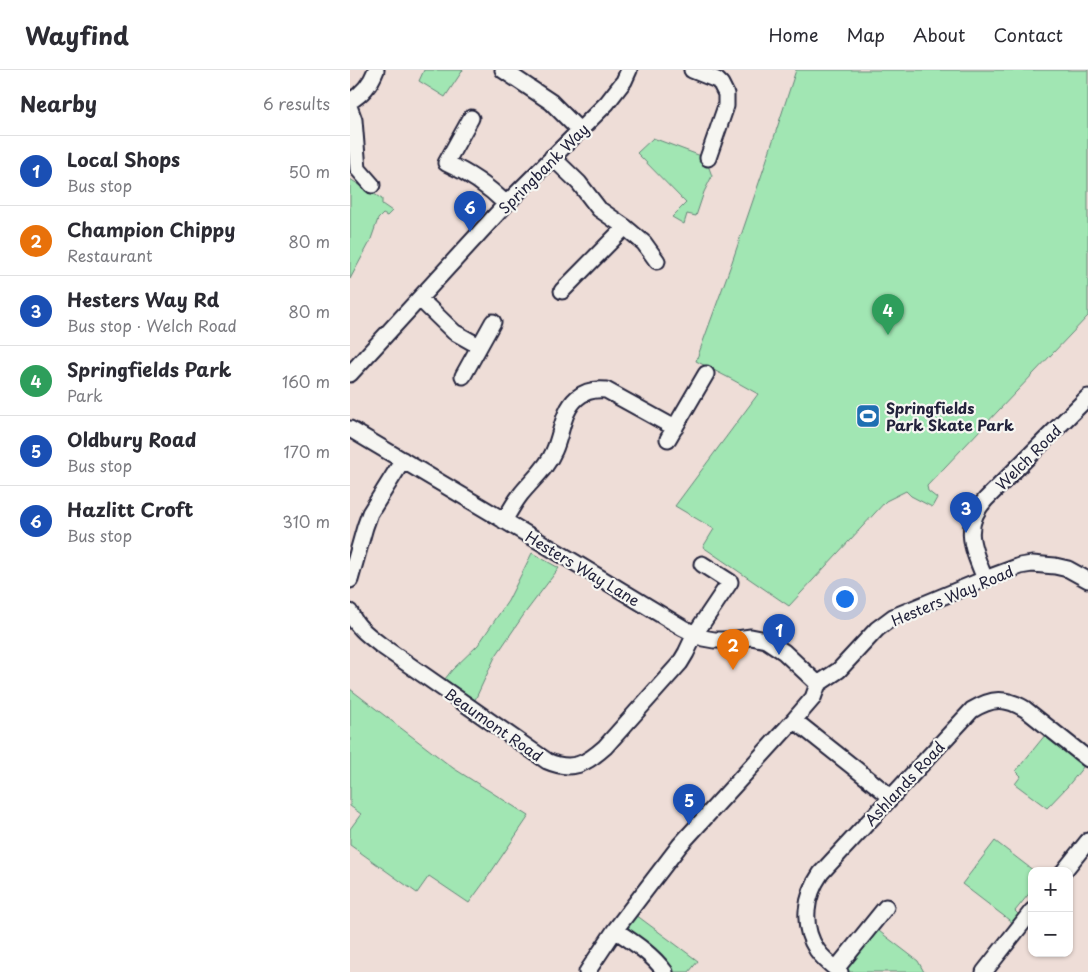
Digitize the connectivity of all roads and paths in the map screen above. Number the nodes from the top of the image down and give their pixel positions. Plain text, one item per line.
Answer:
1 (376, 70) edge
2 (503, 70) edge
3 (629, 70) edge
4 (692, 70) edge
5 (350, 102) edge
6 (352, 115) edge
7 (471, 118) dead end
8 (580, 131) junction
9 (552, 157) junction
10 (708, 158) dead end
11 (372, 186) dead end
12 (506, 204) junction
13 (625, 226) junction
14 (657, 261) dead end
15 (562, 291) dead end
16 (420, 299) junction
17 (493, 322) dead end
18 (480, 346) junction
19 (350, 374) edge
20 (706, 374) dead end
21 (463, 376) dead end
22 (1088, 397) edge
23 (350, 429) edge
24 (403, 460) junction
25 (504, 521) junction
26 (702, 564) dead end
27 (985, 579) junction
28 (350, 580) edge
29 (1088, 580) edge
30 (350, 612) edge
31 (695, 634) junction
32 (818, 684) junction
33 (794, 720) junction
34 (1088, 759) edge
35 (890, 797) junction
36 (1088, 840) edge
37 (1067, 867) edge
38 (886, 907) dead end
39 (1031, 912) edge
40 (615, 930) junction
41 (838, 971) edge
42 (587, 972) edge
43 (665, 972) edge
44 (984, 972) edge

1 - 5 street
2 - 8 street
3 - 8 street, Springbank Way
4 - 10 street
6 - 11 street
7 - 12 street
8 - 9 street, Springbank Way
9 - 12 street, Springbank Way
9 - 13 street
12 - 16 street, Springbank Way
13 - 14 street
13 - 15 street
16 - 18 street
16 - 19 street, Springbank Way
17 - 18 street
18 - 21 street
20 - 25 street
22 - 27 street, Welch Road
23 - 24 street, Hesters Way Lane
24 - 25 street, Hesters Way Lane
24 - 28 street
25 - 31 street, Hesters Way Lane
26 - 31 street, Beaumont Road
27 - 29 street, Hesters Way Road
27 - 32 street, Hesters Way Road
30 - 31 street, Beaumont Road
31 - 32 street, Hesters Way Lane
32 - 33 street, Hesters Way Road
33 - 35 street
33 - 40 street, Hesters Way Road
34 - 35 street, Ashlands Road
35 - 41 street, Ashlands Road
36 - 37 street
38 - 41 street
39 - 44 street
40 - 42 street, Hesters Way Road
40 - 43 street

